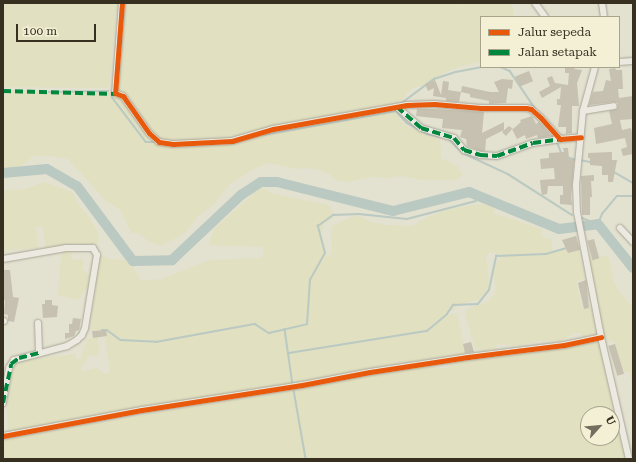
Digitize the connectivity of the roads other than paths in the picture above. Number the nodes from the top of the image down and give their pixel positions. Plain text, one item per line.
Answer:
1 (122, 3) edge
2 (535, 3) edge
3 (602, 3) edge
4 (544, 16) edge
5 (604, 16) edge
6 (633, 61) edge
7 (620, 62) edge
8 (596, 68) edge
9 (614, 106) dead end
10 (397, 107) junction
11 (583, 111) junction
12 (581, 137) junction
13 (560, 138) junction
14 (620, 228) dead end
15 (633, 242) edge
16 (3, 259) edge
17 (38, 323) dead end
18 (601, 337) junction
19 (39, 353) junction
20 (3, 403) edge
21 (3, 436) edge
22 (628, 459) edge

1 - 10 street
2 - 4 street
3 - 5 street
6 - 7 street
8 - 11 street
9 - 11 street
10 - 13 street
10 - 13 street
11 - 12 street
12 - 13 street
12 - 18 street
14 - 15 street
16 - 19 street
17 - 19 street
18 - 21 street
18 - 22 street
19 - 20 street

